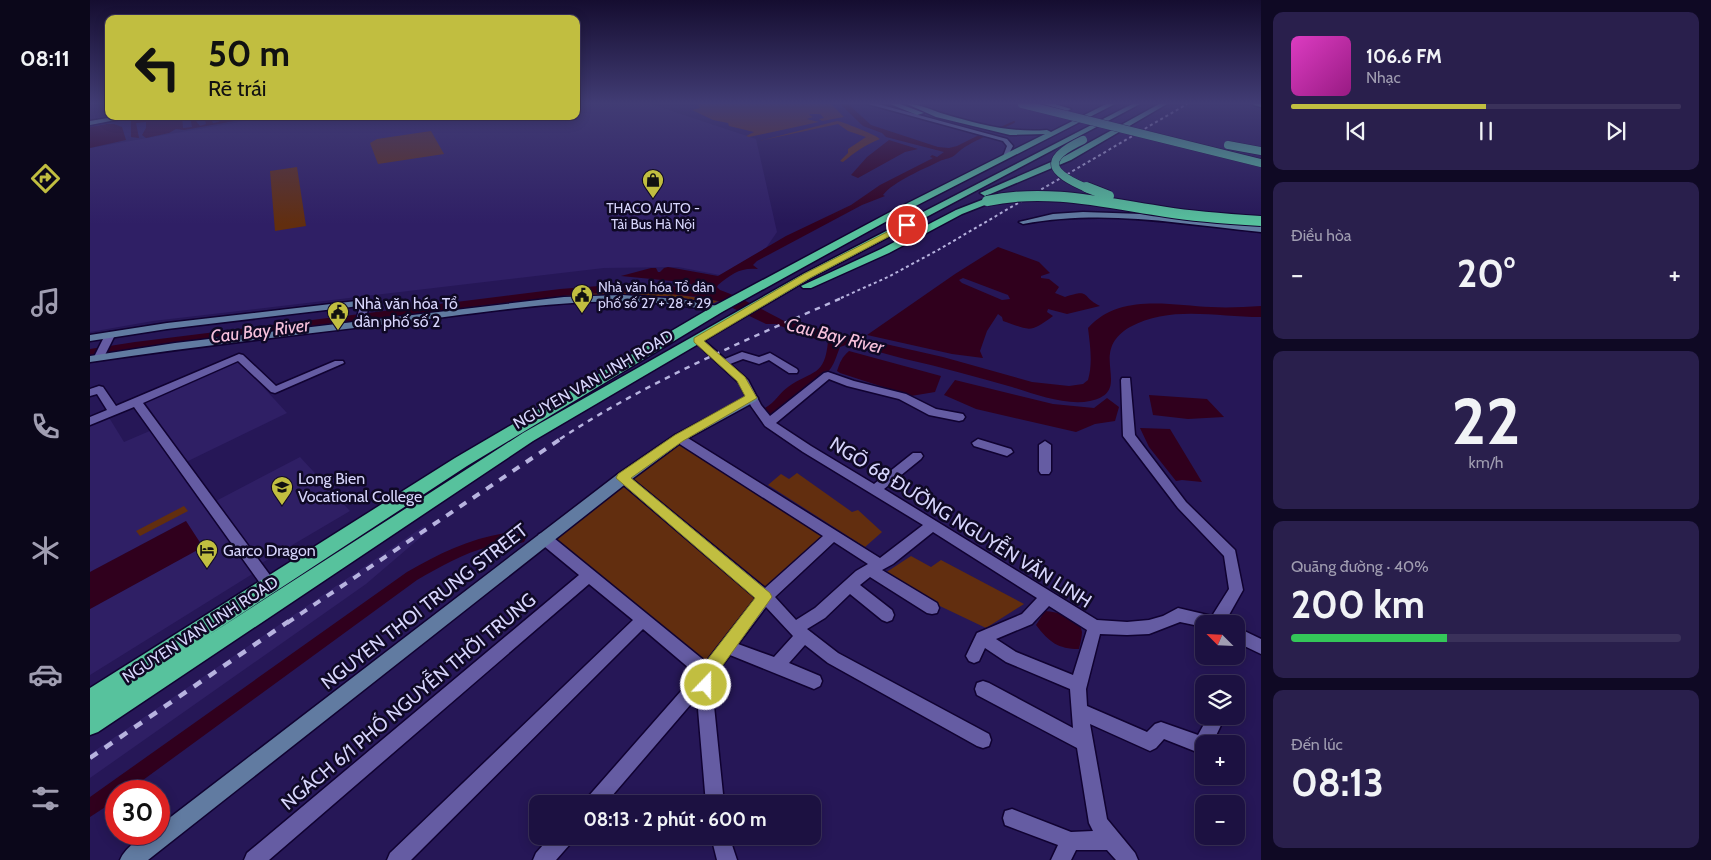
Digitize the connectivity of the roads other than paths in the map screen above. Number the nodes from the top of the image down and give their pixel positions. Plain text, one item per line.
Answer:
1 (1009, 144) edge
2 (1017, 144) edge
3 (1033, 144) edge
4 (1061, 144) edge
5 (1076, 144) edge
6 (1093, 144) edge
7 (1183, 144) edge
8 (1215, 144) edge
9 (1222, 144) dead end
10 (1261, 151) edge
11 (1015, 153) junction
12 (1261, 156) edge
13 (1004, 158) junction
14 (1261, 164) edge
15 (1261, 215) edge
16 (1261, 221) edge
17 (1023, 222) dead end
18 (907, 225) junction
19 (1261, 229) edge
20 (762, 303) junction
21 (364, 306) joint
22 (719, 309) junction
23 (360, 324) junction
24 (110, 335) junction
25 (90, 338) edge
26 (698, 340) junction
27 (95, 358) edge
28 (339, 363) dead end
29 (725, 364) junction
30 (793, 371) dead end
31 (1126, 380) dead end
32 (90, 393) edge
33 (752, 398) junction
34 (136, 402) junction
35 (114, 411) junction
36 (959, 417) dead end
37 (90, 421) edge
38 (769, 423) junction
39 (679, 438) junction
40 (978, 443) dead end
41 (1045, 444) dead end
42 (1007, 452) dead end
43 (917, 456) dead end
44 (1045, 471) dead end
45 (623, 478) junction
46 (876, 489) junction
47 (933, 524) junction
48 (833, 535) junction
49 (544, 538) junction
50 (875, 568) junction
51 (589, 575) junction
52 (270, 586) junction
53 (850, 586) junction
54 (765, 597) junction
55 (1048, 597) junction
56 (932, 608) dead end
57 (887, 615) dead end
58 (1222, 615) edge
59 (1195, 618) edge
60 (643, 620) junction
61 (1095, 627) junction
62 (799, 632) junction
63 (982, 638) junction
64 (1245, 639) edge
65 (727, 647) junction
66 (1261, 647) edge
67 (974, 656) dead end
68 (777, 665) junction
69 (707, 673) junction
70 (814, 682) dead end
71 (1079, 685) junction
72 (982, 690) dead end
73 (90, 700) edge
74 (1079, 711) junction
75 (90, 724) edge
76 (1213, 725) edge
77 (983, 740) dead end
78 (1085, 743) junction
79 (601, 795) edge
80 (714, 795) edge
81 (1012, 818) dead end
82 (1111, 840) junction
83 (1071, 841) junction
84 (556, 845) edge
85 (723, 845) edge
86 (131, 860) edge
87 (254, 860) edge
88 (396, 860) edge
89 (544, 860) edge
90 (727, 860) edge
91 (1061, 860) edge
92 (1128, 860) edge

1 - 13 street
2 - 11 highway
3 - 11 highway, NGUYEN VAN LINH ROAD
4 - 18 highway, NGUYEN VAN LINH ROAD
5 - 15 highway, bridge
6 - 18 highway
7 - 14 highway, bridge
8 - 12 highway, bridge
9 - 10 highway, bridge
11 - 13 highway, NGUYEN VAN LINH ROAD
13 - 22 highway, NGUYEN VAN LINH ROAD
16 - 20 highway, bridge
17 - 19 street
18 - 20 highway, NGUYEN VAN LINH ROAD
20 - 26 highway, NGUYEN VAN LINH ROAD
21 - 23 street
21 - 24 street
22 - 23 street
22 - 52 highway, NGUYEN VAN LINH ROAD
23 - 27 street
24 - 25 street
24 - 27 street
26 - 29 street, NGÕ 68 ĐƯỜNG NGUYỄN VĂN LINH
26 - 75 highway, NGUYEN VAN LINH ROAD
28 - 34 street
29 - 30 street
29 - 33 street, NGÕ 68 ĐƯỜNG NGUYỄN VĂN LINH
31 - 58 street
32 - 35 street
33 - 38 street, NGÕ 68 ĐƯỜNG NGUYỄN VĂN LINH
33 - 39 street, NGUYEN THOI TRUNG STREET
34 - 35 street
34 - 52 street
35 - 37 street
36 - 38 street
38 - 46 street, NGÕ 68 ĐƯỜNG NGUYỄN VĂN LINH
39 - 45 street, NGUYEN THOI TRUNG STREET
39 - 48 street
40 - 42 street
41 - 44 street
43 - 46 street
45 - 49 street, NGUYEN THOI TRUNG STREET
45 - 54 street
46 - 47 street, NGÕ 68 ĐƯỜNG NGUYỄN VĂN LINH
47 - 50 street
47 - 55 street, NGÕ 68 ĐƯỜNG NGUYỄN VĂN LINH
48 - 50 street
48 - 54 street
49 - 51 street
49 - 86 street, NGUYEN THOI TRUNG STREET
50 - 53 street
50 - 56 street
51 - 60 street
51 - 87 street, NGÁCH 6/1 PHỐ NGUYỄN THỜI TRUNG
52 - 73 highway, NGUYEN VAN LINH ROAD
53 - 57 street
53 - 62 street
54 - 62 street
54 - 65 street
55 - 61 street, NGÕ 68 ĐƯỜNG NGUYỄN VĂN LINH
55 - 63 street
59 - 61 street
60 - 69 street
60 - 88 street
61 - 71 street, NGÕ 68 ĐƯỜNG NGUYỄN VĂN LINH
62 - 68 street
62 - 77 street
63 - 67 street
63 - 71 street
64 - 66 street
65 - 68 street
65 - 69 street
68 - 70 street
69 - 79 street
69 - 80 street
71 - 74 street, NGÕ 68 ĐƯỜNG NGUYỄN VĂN LINH
72 - 78 street
74 - 76 street
74 - 78 street, NGÕ 68 ĐƯỜNG NGUYỄN VĂN LINH
78 - 82 street, NGÕ 68 ĐƯỜNG NGUYỄN VĂN LINH
81 - 83 street
82 - 83 street
82 - 92 street, NGÕ 68 ĐƯỜNG NGUYỄN VĂN LINH
83 - 91 street
84 - 89 street
85 - 90 street

